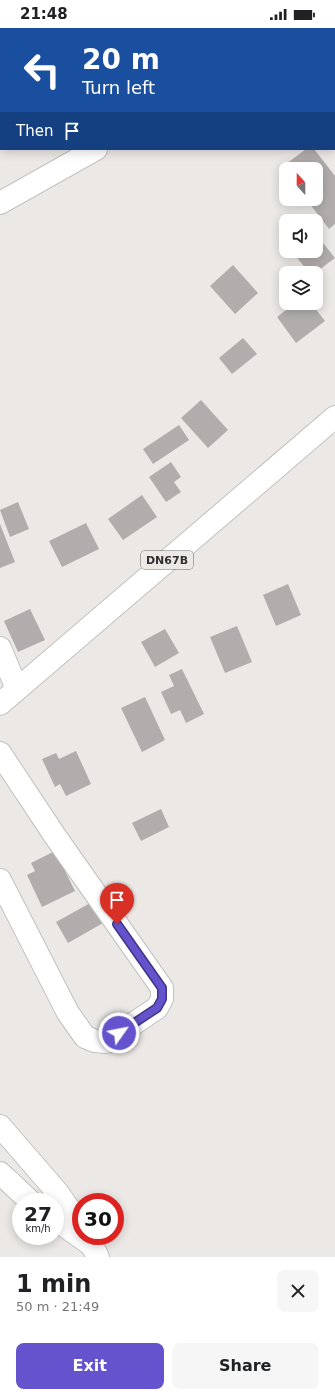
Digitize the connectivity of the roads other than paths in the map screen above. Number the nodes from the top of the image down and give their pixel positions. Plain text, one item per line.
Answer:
1 (94, 150) edge
2 (0, 203) edge
3 (335, 417) edge
4 (0, 648) edge
5 (17, 689) junction
6 (0, 704) edge
7 (0, 753) edge
8 (0, 880) edge
9 (0, 1126) edge
10 (0, 1173) edge
11 (21, 1193) edge
12 (72, 1213) edge
13 (64, 1225) edge
14 (93, 1246) edge

1 - 2 street
3 - 5 street, DN67B
4 - 5 street
5 - 6 street, DN67B
7 - 8 street
9 - 12 street
10 - 11 street
13 - 14 street

